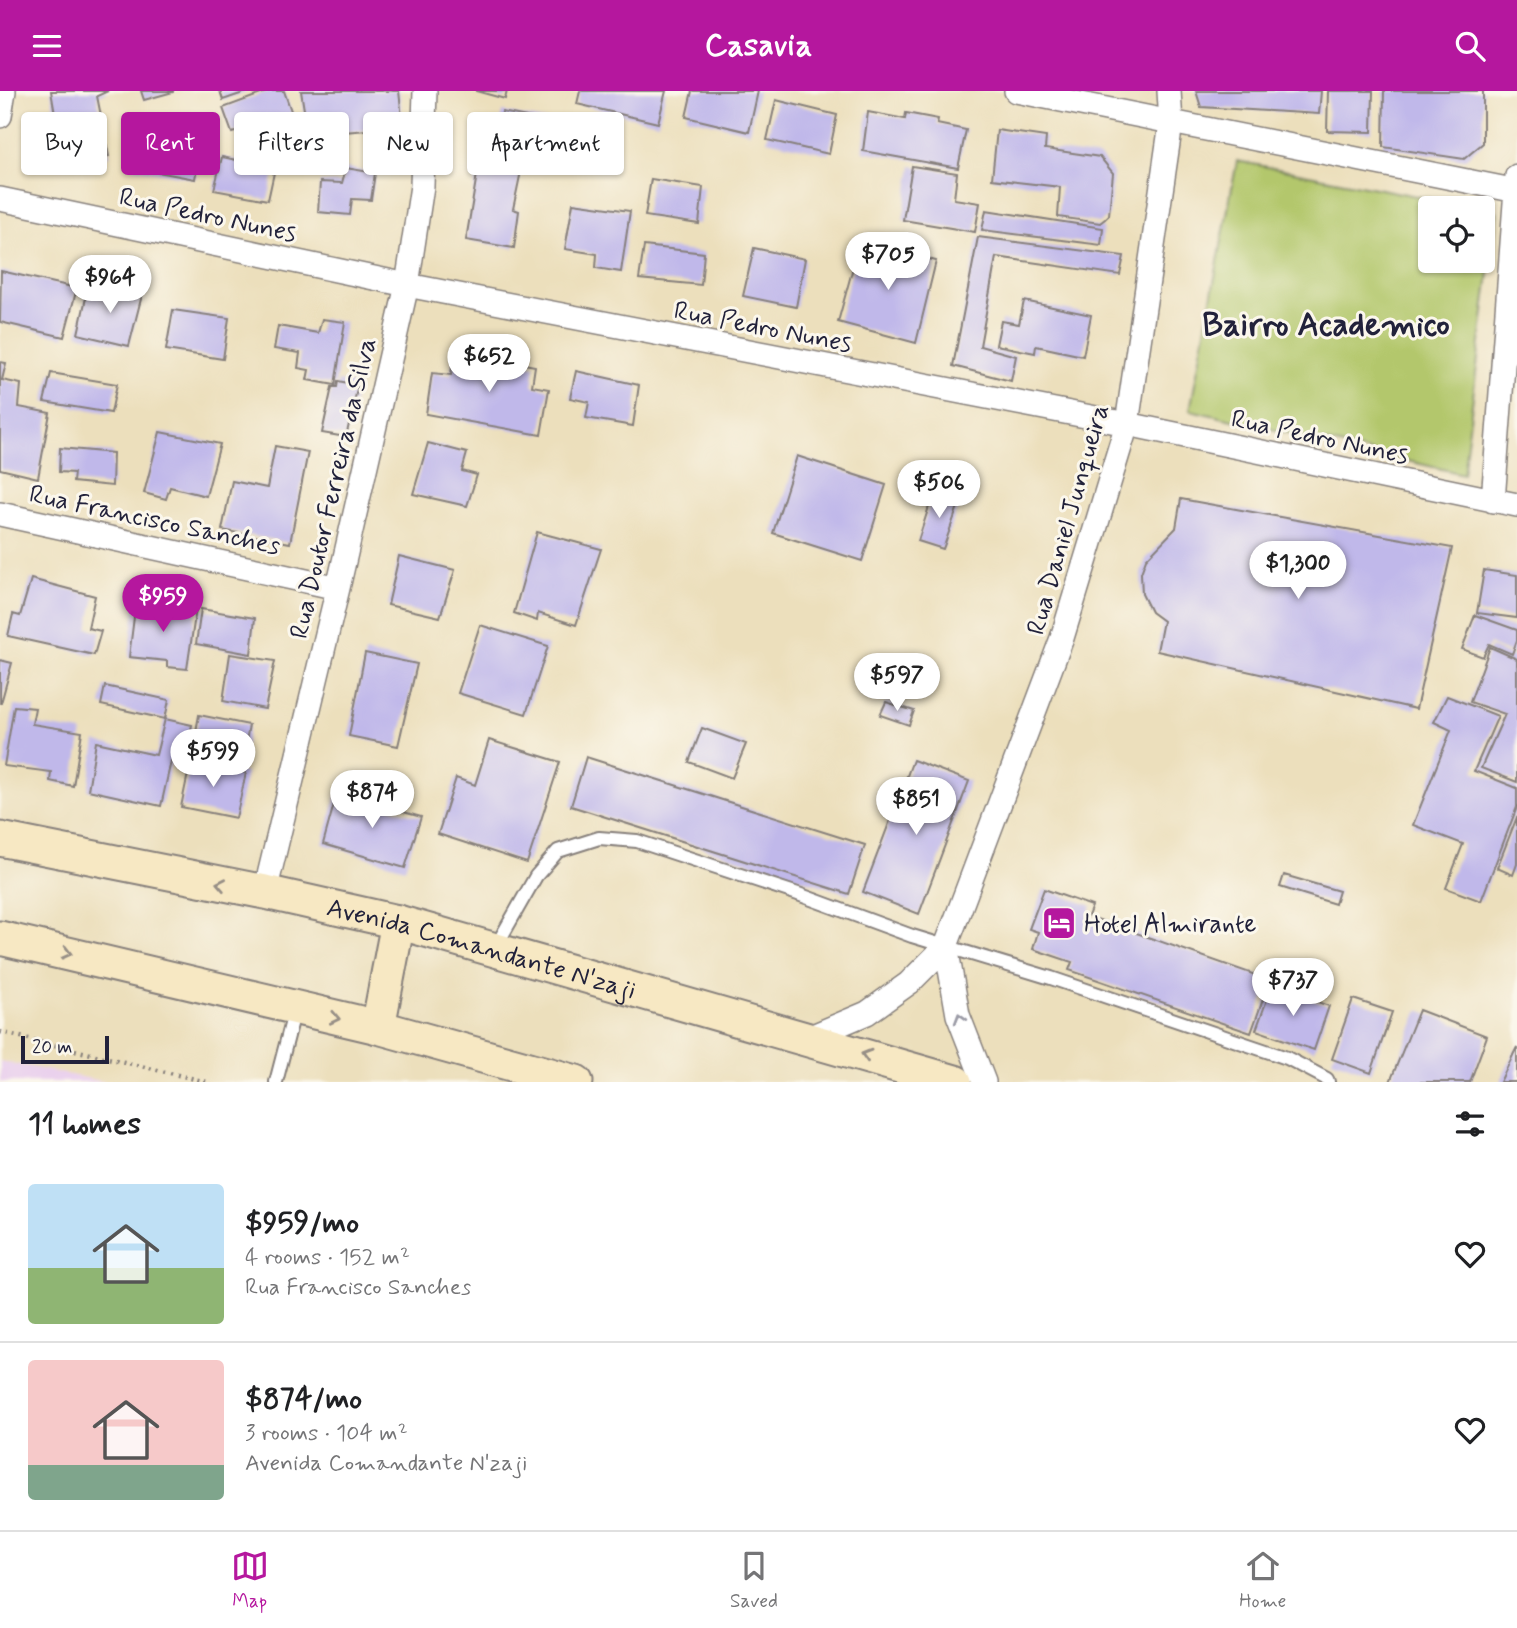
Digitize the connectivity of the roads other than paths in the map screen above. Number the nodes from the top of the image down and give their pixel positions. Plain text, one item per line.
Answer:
1 (4, 91) edge
2 (425, 91) edge
3 (1016, 91) edge
4 (1169, 91) edge
5 (0, 116) edge
6 (1171, 123) junction
7 (1517, 175) edge
8 (1517, 191) edge
9 (0, 199) edge
10 (407, 285) junction
11 (1127, 424) junction
12 (1493, 501) junction
13 (1517, 505) edge
14 (0, 514) edge
15 (338, 589) junction
16 (0, 839) edge
17 (265, 893) junction
18 (398, 922) junction
19 (0, 938) edge
20 (946, 946) junction
21 (495, 949) junction
22 (295, 1009) junction
23 (378, 1027) junction
24 (808, 1038) junction
25 (276, 1082) edge
26 (576, 1082) edge
27 (955, 1082) edge
28 (984, 1082) edge
29 (1328, 1082) edge

1 - 5 street
2 - 10 street, Rua Doutor Ferreira da Silva
3 - 6 street
4 - 6 street, Rua Daniel Junqueira
6 - 8 street
6 - 11 street, Rua Daniel Junqueira
7 - 8 street
8 - 12 street
9 - 10 street, Rua Pedro Nunes
10 - 11 street, Rua Pedro Nunes
10 - 15 street, Rua Doutor Ferreira da Silva
11 - 12 street, Rua Pedro Nunes
11 - 20 street, Rua Daniel Junqueira
12 - 13 street, Rua Pedro Nunes
14 - 15 street, Rua Francisco Sanches
15 - 17 street, Rua Doutor Ferreira da Silva
17 -> 16 street, Avenida Comandante N'zaji
17 - 18 street, Avenida Comandante N'zaji
18 - 21 street, Avenida Comandante N'zaji
18 - 23 street
19 -> 22 street
20 - 21 lane
20 - 24 street, Rua Daniel Junqueira
28 -> 20 street
20 - 29 lane
21 - 24 street, Avenida Comandante N'zaji
22 -> 23 street
22 - 25 lane
23 - 26 street
27 -> 24 street, Avenida Comandante N'zaji

